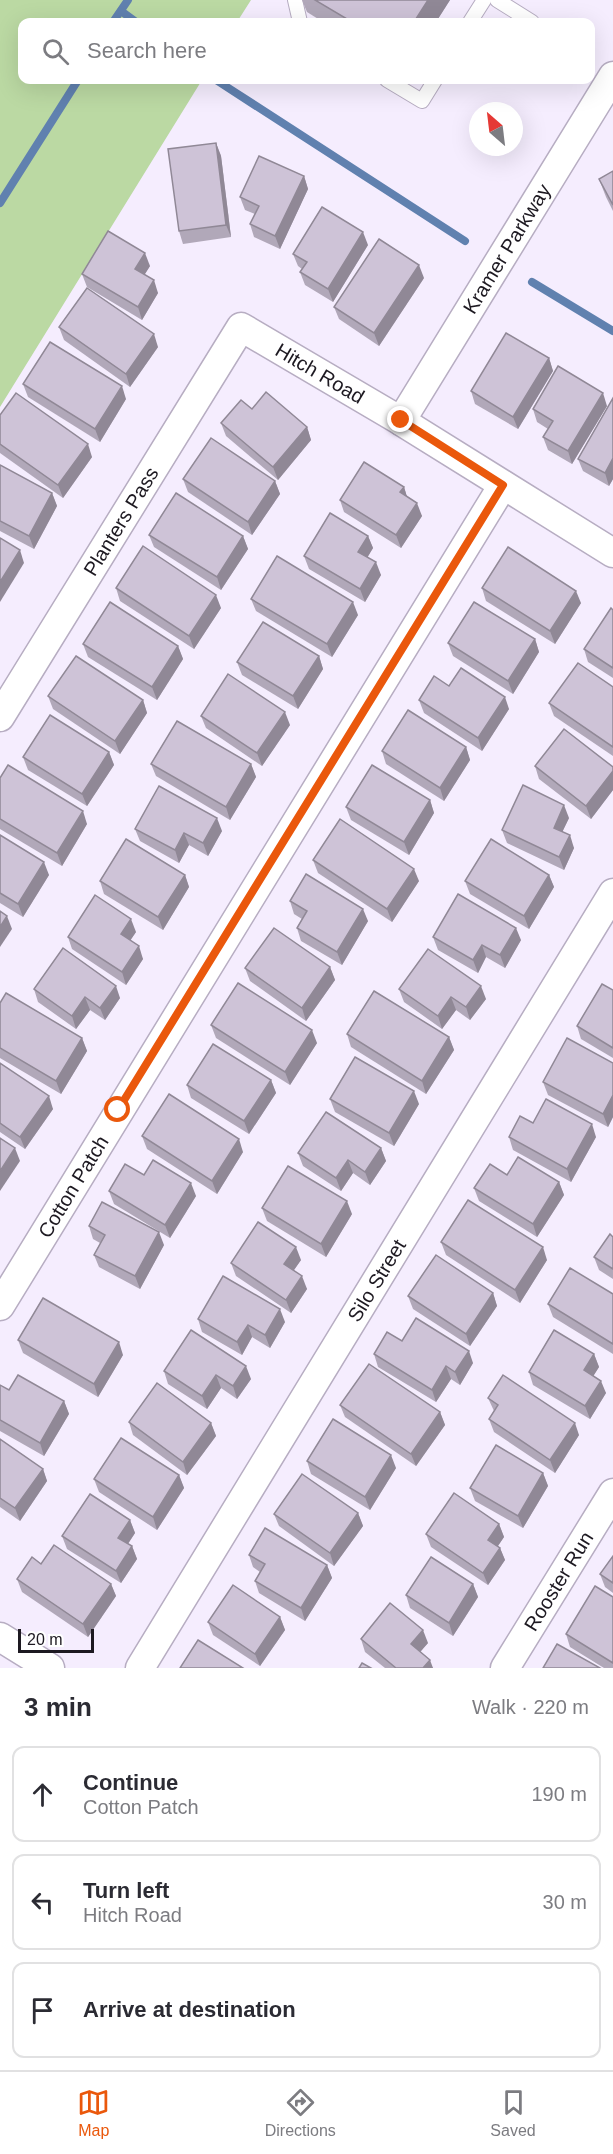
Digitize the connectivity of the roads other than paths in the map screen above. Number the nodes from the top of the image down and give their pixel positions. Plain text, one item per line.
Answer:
1 (294, 0) edge
2 (484, 0) edge
3 (497, 0) edge
4 (299, 18) edge
5 (473, 18) edge
6 (526, 18) edge
7 (613, 76) edge
8 (394, 84) edge
9 (433, 84) edge
10 (241, 327) joint
11 (401, 420) junction
12 (503, 485) junction
13 (613, 553) edge
14 (0, 717) edge
15 (613, 893) edge
16 (0, 1306) edge
17 (613, 1493) edge
18 (0, 1637) edge
19 (50, 1668) edge
20 (140, 1668) edge
21 (505, 1668) edge

1 - 4 lane
2 - 5 lane
3 - 6 lane
7 - 11 street, Kramer Parkway
8 - 9 lane
10 - 11 street, Hitch Road
10 - 14 street, Planters Pass
11 - 12 street, Hitch Road
12 - 13 street, Hitch Road
12 - 16 street, Cotton Patch
15 - 20 street, Silo Street
17 - 21 street, Rooster Run
18 - 19 street

